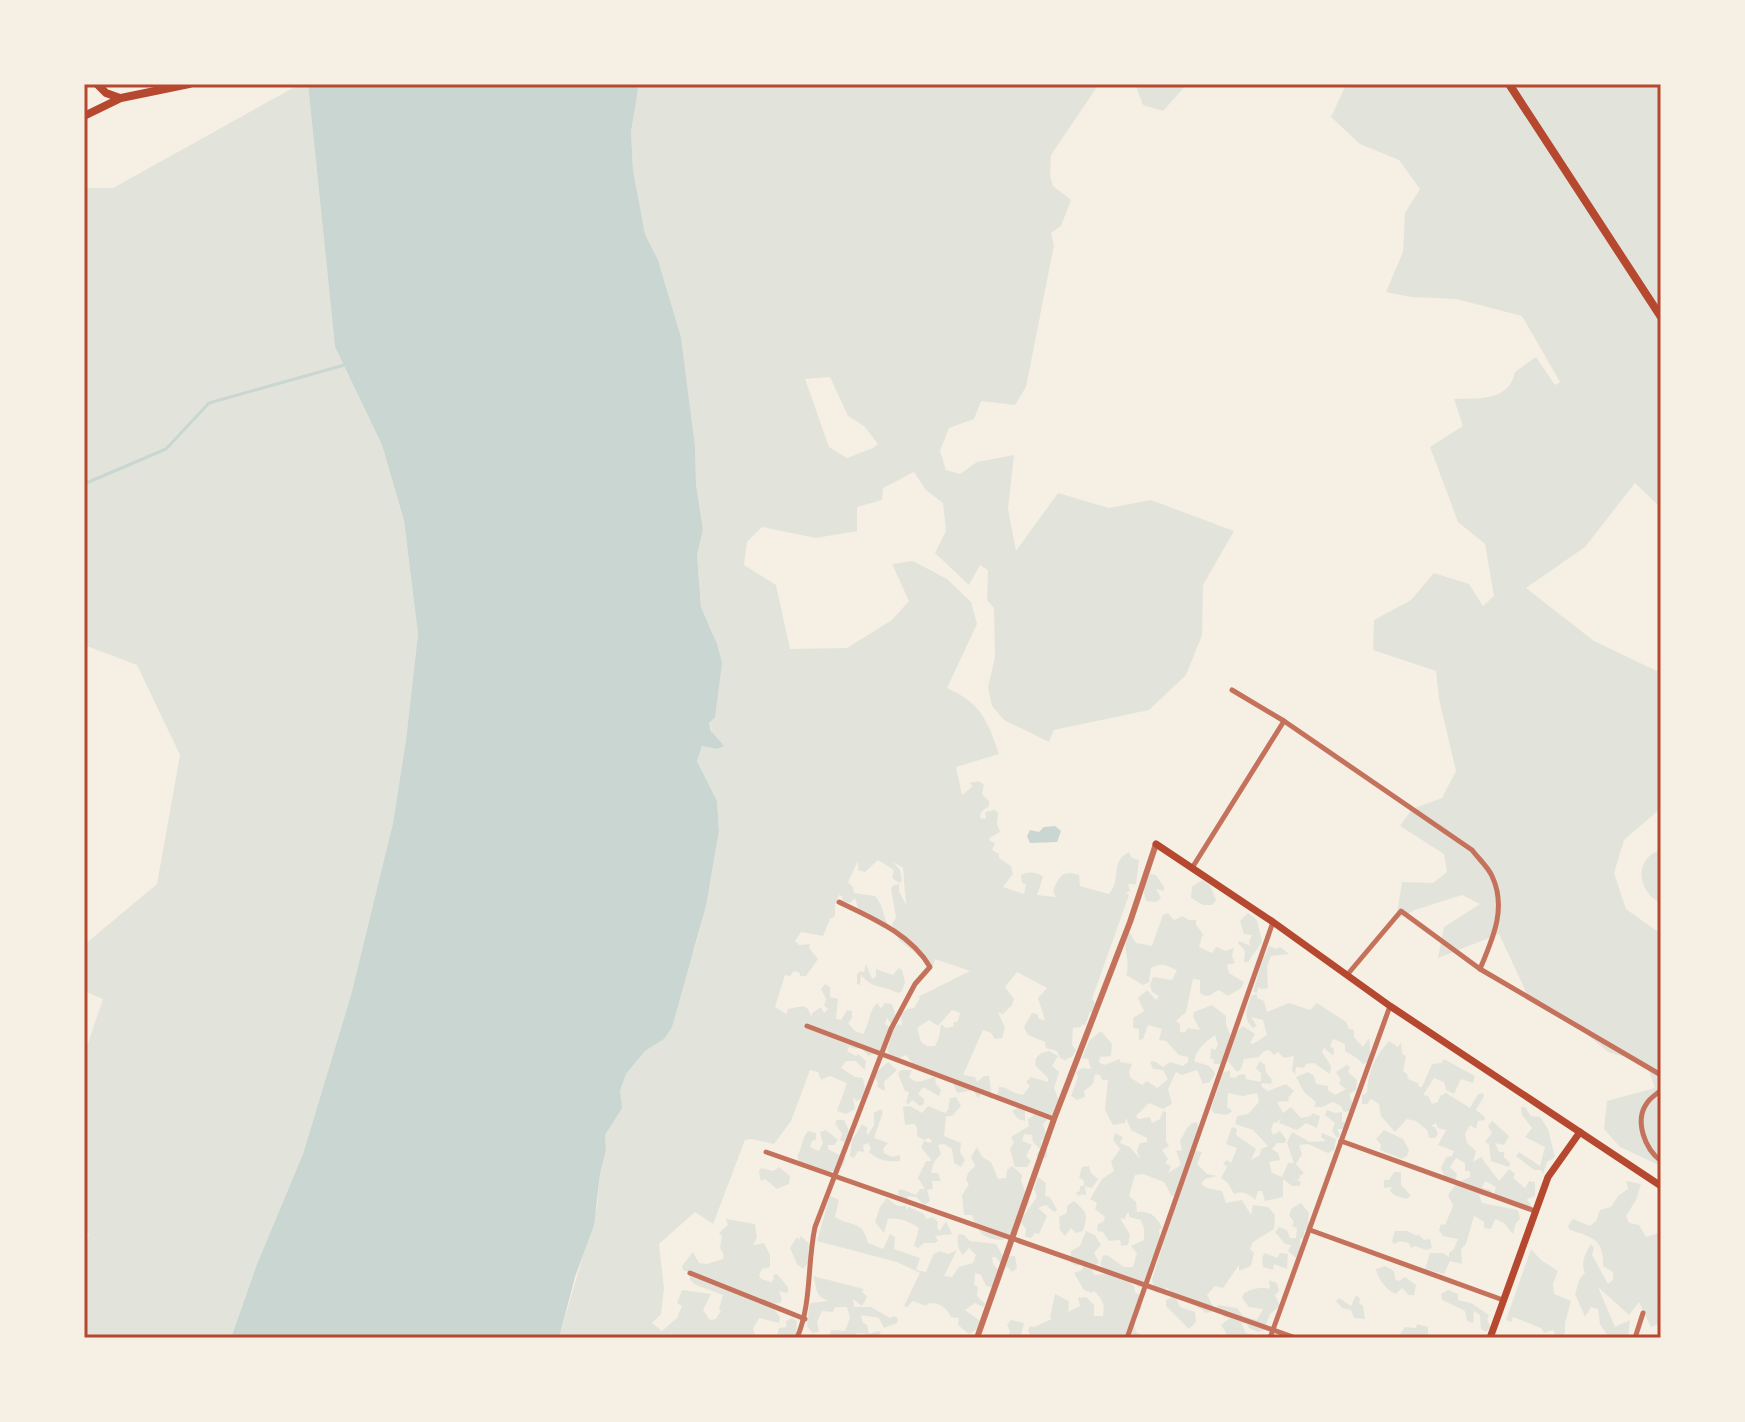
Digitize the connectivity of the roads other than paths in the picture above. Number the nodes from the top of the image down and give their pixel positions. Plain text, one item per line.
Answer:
1 (97, 84) edge
2 (189, 84) edge
3 (1509, 84) edge
4 (124, 98) junction
5 (84, 116) edge
6 (1661, 317) edge
7 (1232, 690) dead end
8 (1284, 721) junction
9 (1156, 844) joint
10 (1192, 868) junction
11 (839, 902) dead end
12 (1273, 922) junction
13 (1480, 969) junction
14 (1347, 975) junction
15 (1390, 1006) junction
16 (807, 1026) dead end
17 (881, 1054) junction
18 (1661, 1075) edge
19 (1661, 1090) edge
20 (1054, 1119) junction
21 (1580, 1132) junction
22 (1341, 1141) junction
23 (766, 1152) dead end
24 (1661, 1161) edge
25 (835, 1177) junction
26 (1661, 1186) edge
27 (1535, 1211) junction
28 (1310, 1230) junction
29 (1012, 1239) junction
30 (690, 1273) dead end
31 (1146, 1286) junction
32 (1503, 1300) junction
33 (1643, 1313) dead end
34 (805, 1319) junction
35 (1273, 1330) junction
36 (797, 1338) edge
37 (977, 1338) edge
38 (1127, 1338) edge
39 (1270, 1338) edge
40 (1296, 1338) edge
41 (1490, 1338) edge
42 (1635, 1338) edge

1 - 4 highway
2 - 4 highway
3 - 6 highway
4 - 5 highway
7 - 8 street
8 - 10 street
8 - 13 street
9 - 10 main road
9 - 20 street
10 - 12 main road
11 - 17 street
12 - 14 main road
12 - 31 street
13 - 14 street
13 - 18 street
14 - 15 main road
15 - 21 main road
15 - 22 street
16 - 17 street
17 - 20 street
17 - 25 street
19 - 24 street
20 - 29 street
21 - 26 main road
21 - 27 main road
22 - 27 street
22 - 28 street
23 - 25 street
25 - 29 street
25 - 34 street
27 - 32 main road
28 - 32 street
28 - 35 street
29 - 31 street
29 - 37 street
30 - 34 street
31 - 35 street
31 - 38 street
32 - 41 main road
33 - 42 street
34 - 36 street
35 - 39 street
35 - 40 street

